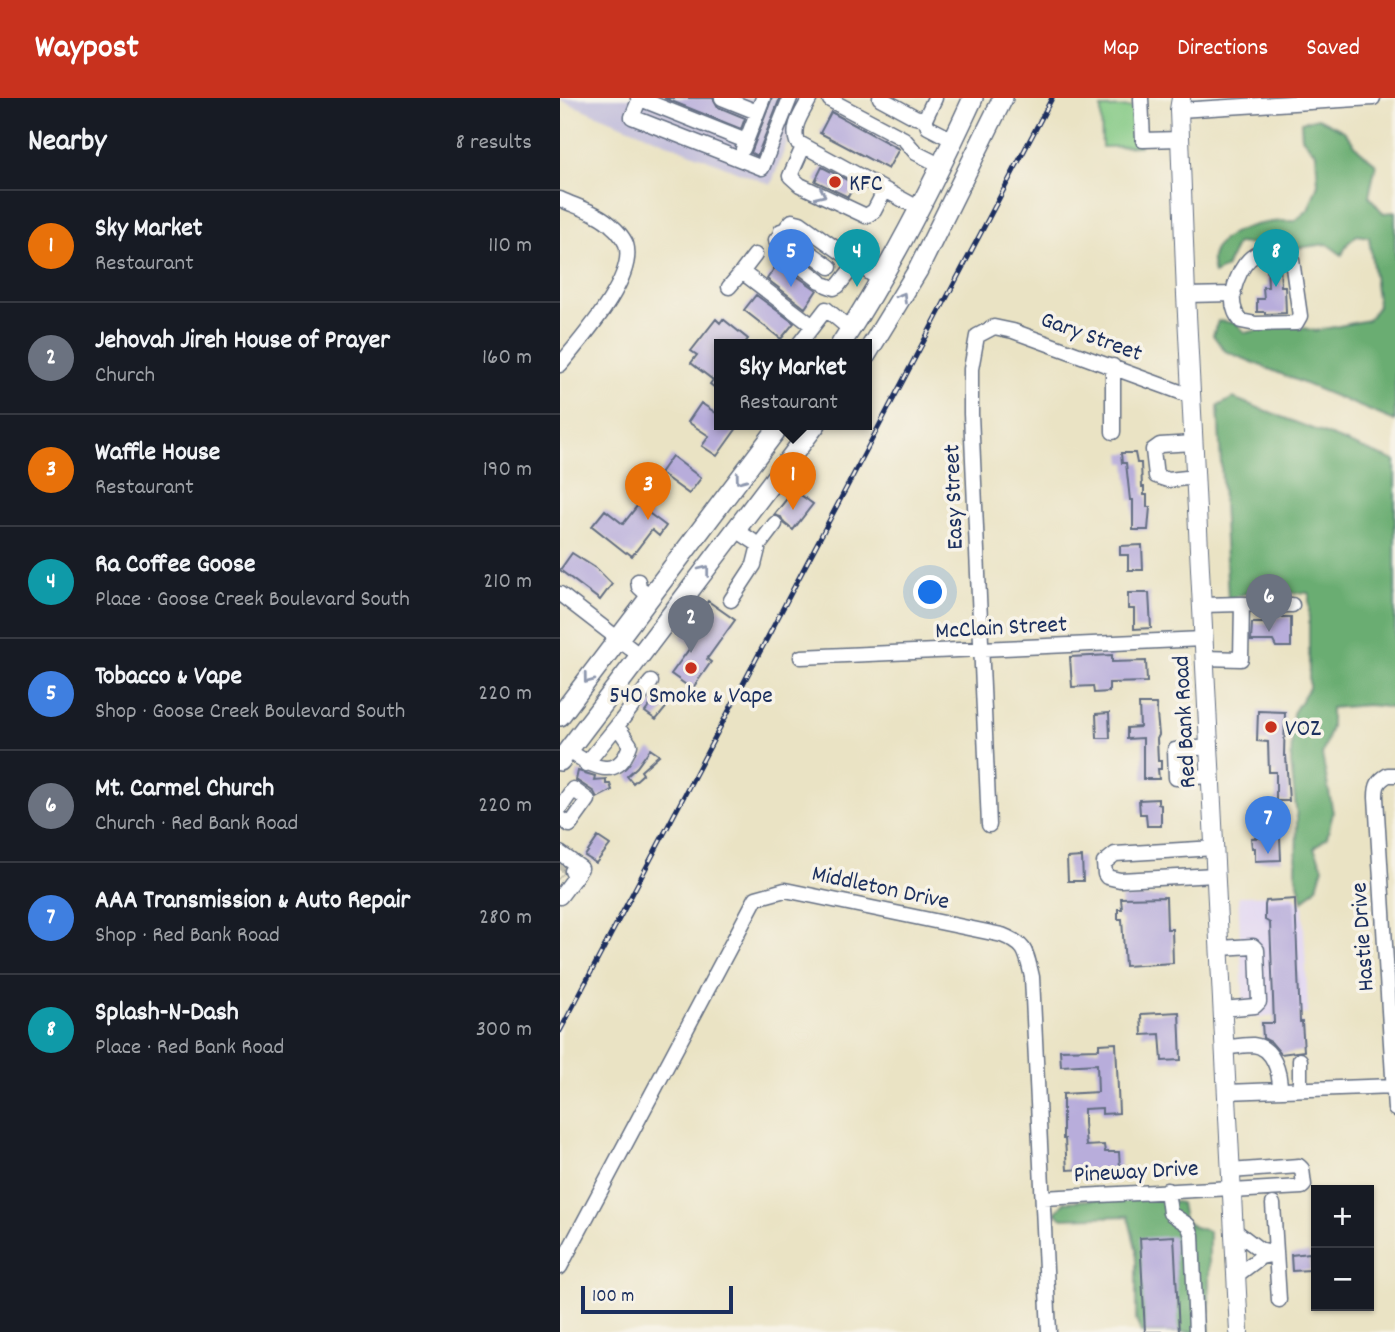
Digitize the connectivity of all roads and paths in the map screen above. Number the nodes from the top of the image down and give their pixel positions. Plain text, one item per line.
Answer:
1 (639, 98) edge
2 (722, 98) edge
3 (790, 98) edge
4 (810, 98) edge
5 (880, 98) edge
6 (935, 98) edge
7 (972, 98) edge
8 (1003, 98) edge
9 (1141, 98) edge
10 (1373, 98) edge
11 (830, 100) dead end
12 (1179, 102) edge
13 (760, 105) edge
14 (925, 120) junction
15 (1180, 139) junction
16 (953, 140) junction
17 (746, 141) junction
18 (803, 147) junction
19 (739, 159) junction
20 (942, 166) junction
21 (885, 190) junction
22 (560, 199) edge
23 (920, 209) junction
24 (782, 231) junction
25 (823, 240) junction
26 (812, 254) junction
27 (755, 255) dead end
28 (856, 263) junction
29 (741, 272) junction
30 (837, 272) junction
31 (880, 280) junction
32 (729, 287) dead end
33 (1234, 294) junction
34 (1186, 295) junction
35 (845, 336) edge
36 (977, 336) joint
37 (809, 337) edge
38 (872, 345) edge
39 (560, 365) edge
40 (1113, 366) junction
41 (1191, 396) junction
42 (776, 430) edge
43 (811, 430) edge
44 (1113, 432) dead end
45 (1194, 443) junction
46 (1196, 477) junction
47 (775, 524) dead end
48 (736, 530) junction
49 (759, 545) junction
50 (560, 594) edge
51 (731, 600) dead end
52 (1242, 604) junction
53 (1202, 605) junction
54 (1292, 606) dead end
55 (619, 638) junction
56 (1203, 639) junction
57 (980, 650) junction
58 (639, 655) junction
59 (802, 657) dead end
60 (1204, 658) junction
61 (652, 682) dead end
62 (603, 704) junction
63 (560, 716) edge
64 (619, 723) junction
65 (1209, 747) junction
66 (564, 755) edge
67 (586, 764) junction
68 (1395, 775) edge
69 (1211, 776) junction
70 (989, 825) dead end
71 (1215, 848) junction
72 (560, 853) tunnel mouth
73 (1216, 875) junction
74 (565, 883) edge
75 (1389, 928) edge
76 (1220, 948) junction
77 (1223, 1009) junction
78 (1225, 1047) junction
79 (1300, 1060) dead end
80 (1394, 1086) edge
81 (1300, 1089) junction
82 (1280, 1090) junction
83 (1226, 1092) junction
84 (1395, 1109) edge
85 (1257, 1169) junction
86 (1231, 1183) junction
87 (1258, 1189) junction
88 (1167, 1190) junction
89 (1043, 1198) junction
90 (1273, 1204) dead end
91 (1234, 1230) junction
92 (1276, 1253) junction
93 (560, 1266) edge
94 (1237, 1275) junction
95 (1279, 1300) dead end
96 (1049, 1332) edge
97 (1196, 1332) edge
98 (1239, 1332) edge

1 - 17 street
1 - 19 street
2 - 13 street
3 - 19 street
4 - 18 street
5 - 14 street
6 - 14 street
7 - 16 highway
38 -> 8 highway
9 - 15 street
10 - 12 street
11 - 20 street
12 - 15 main road, Red Bank Road
13 - 17 street
14 - 16 street
15 - 34 main road, Red Bank Road
16 - 20 highway
17 - 19 street
18 - 21 street
18 -> 21 street
20 - 23 highway
21 - 23 street
22 - 39 street
23 - 31 highway
24 - 25 street
24 - 26 street
24 - 30 street
25 - 26 street
25 - 28 street
26 - 30 street
27 - 29 street
28 - 30 street
28 - 31 street
29 - 32 street
29 - 37 street
31 - 35 highway
33 - 33 street
33 - 34 street
34 - 41 main road, Red Bank Road
35 - 37 street
36 - 40 street, Gary Street
36 - 57 street, Easy Street
40 - 41 street, Gary Street
40 - 44 street
41 - 45 main road, Red Bank Road
42 -> 55 highway
43 - 48 highway
45 - 46 main road, Red Bank Road
45 - 46 street
46 - 53 main road, Red Bank Road
47 - 49 street
48 - 49 street
58 -> 48 highway
49 - 51 street
50 - 55 street
52 - 53 street
52 - 54 street
52 - 60 street
53 - 56 main road, Red Bank Road
55 - 58 street
55 -> 63 highway
56 - 57 street, McClain Street
56 - 60 main road, Red Bank Road
57 - 59 street, McClain Street
57 - 70 street, Easy Street
58 - 62 highway
60 - 65 main road, Red Bank Road
61 - 64 street
62 - 64 street
62 - 66 highway
64 - 67 street
64 - 67 street
65 - 69 main road, Red Bank Road
65 - 69 street
66 - 67 street
68 - 75 street, Hastie Drive
69 - 71 main road, Red Bank Road
71 - 73 main road, Red Bank Road
71 - 73 street
72 - 74 street
73 - 76 main road, Red Bank Road
75 - 80 street, Hastie Drive
76 - 77 main road, Red Bank Road
76 - 77 street
77 - 78 main road, Red Bank Road
78 - 82 street
78 - 83 main road, Red Bank Road
79 - 81 street
80 - 81 street
80 - 84 street, Hastie Drive
81 - 82 street
82 - 83 street
83 - 86 main road, Red Bank Road
85 - 86 street
85 - 87 street
85 - 87 street
86 - 87 street
86 - 88 street, Pineway Drive
86 - 91 main road, Red Bank Road
88 - 89 street, Pineway Drive
88 - 97 street
89 - 93 street, Middleton Drive
89 - 96 street, Middleton Drive
90 - 92 street
91 - 92 street
91 - 94 main road, Red Bank Road
92 - 94 street
92 - 95 street
94 - 98 main road, Red Bank Road

